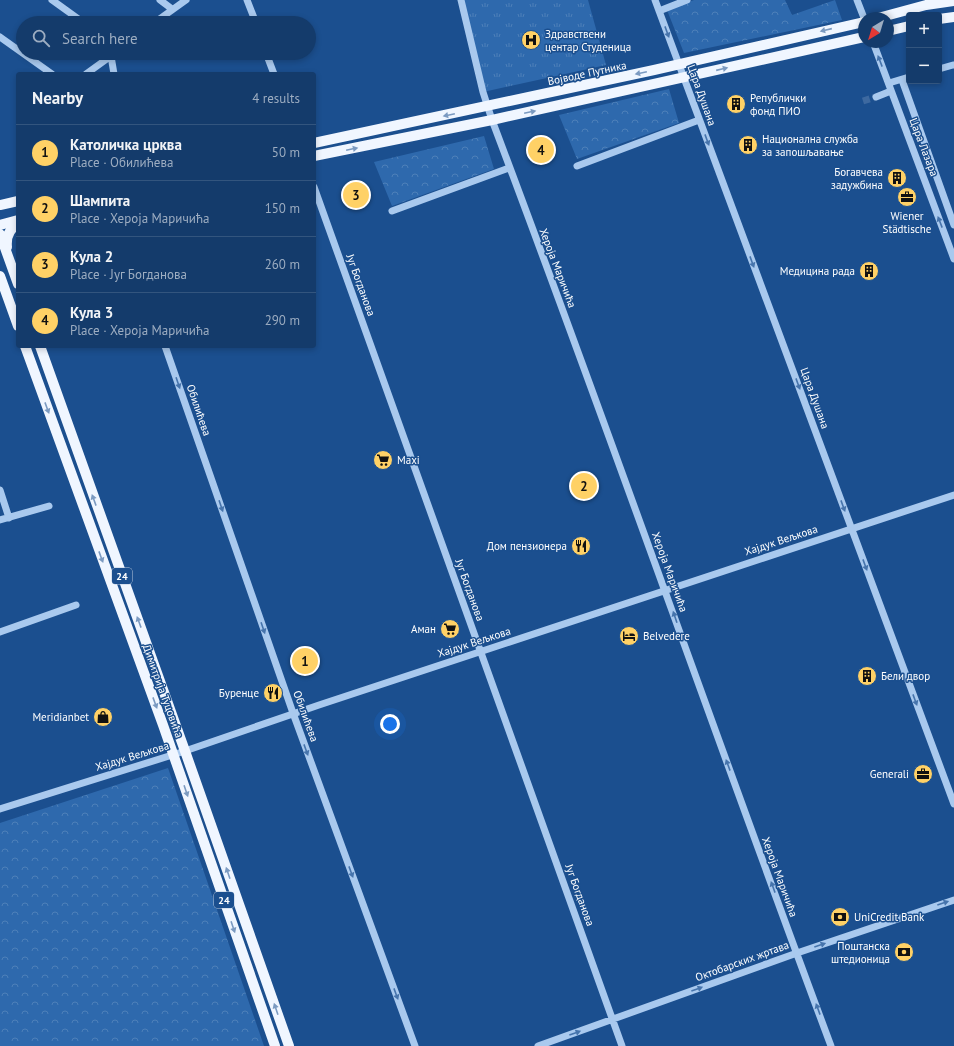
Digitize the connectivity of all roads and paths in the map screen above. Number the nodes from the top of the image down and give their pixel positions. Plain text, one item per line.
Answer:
1 (52, 0) edge
2 (160, 0) edge
3 (186, 0) edge
4 (247, 0) edge
5 (460, 0) edge
6 (655, 0) edge
7 (687, 0) edge
8 (857, 0) edge
9 (954, 1) edge
10 (172, 9) junction
11 (659, 11) junction
12 (862, 12) edge
13 (894, 14) edge
14 (74, 16) edge
15 (163, 16) edge
16 (253, 16) edge
17 (954, 17) edge
18 (942, 19) edge
19 (858, 23) edge
20 (906, 27) edge
21 (894, 30) edge
22 (0, 37) edge
23 (858, 38) edge
24 (16, 48) edge
25 (875, 48) edge
26 (32, 60) edge
27 (105, 60) edge
28 (113, 60) edge
29 (269, 60) edge
30 (679, 65) junction
31 (954, 66) edge
32 (942, 68) edge
33 (49, 72) edge
34 (89, 72) edge
35 (114, 72) edge
36 (273, 72) edge
37 (684, 77) junction
38 (906, 78) edge
39 (902, 80) junction
40 (889, 83) junction
41 (891, 91) junction
42 (876, 96) tunnel mouth
43 (487, 107) junction
44 (492, 120) junction
45 (699, 120) junction
46 (316, 143) edge
47 (316, 156) edge
48 (577, 166) dead end
49 (510, 168) junction
50 (316, 192) edge
51 (16, 202) edge
52 (0, 204) edge
53 (322, 208) junction
54 (316, 210) edge
55 (392, 211) dead end
56 (16, 221) edge
57 (0, 225) edge
58 (16, 225) edge
59 (954, 225) edge
60 (0, 234) edge
61 (7, 253) junction
62 (954, 259) edge
63 (0, 276) edge
64 (16, 278) edge
65 (16, 320) edge
66 (26, 348) edge
67 (41, 348) edge
68 (166, 348) edge
69 (0, 490) edge
70 (954, 495) edge
71 (49, 506) dead end
72 (9, 518) junction
73 (0, 520) edge
74 (851, 529) junction
75 (666, 590) junction
76 (76, 605) dead end
77 (0, 632) edge
78 (480, 651) junction
79 (292, 713) junction
80 (185, 751) junction
81 (173, 754) junction
82 (954, 804) edge
83 (0, 809) edge
84 (954, 900) edge
85 (797, 953) junction
86 (613, 1019) junction
87 (275, 1046) edge
88 (289, 1046) edge
89 (415, 1046) edge
90 (538, 1046) edge
91 (622, 1046) edge
92 (831, 1046) edge

1 - 14 street
2 - 10 street
3 - 10 street
4 - 16 street
5 - 43 street, Хероја Маричића
6 - 11 street, Цара Душана
7 - 11 street
8 - 12 street
9 - 13 main road
10 - 15 street
11 -> 30 street, Цара Душана
17 - 18 main road
19 -> 30 main road, Војводе Путника
20 - 21 main road
22 - 24 street
37 -> 23 main road
40 -> 25 street, Цара Лазара
26 - 33 street
27 - 34 street
28 - 35 street
29 - 36 street
30 - 37 street, Цара Душана
30 -> 43 main road, Војводе Путника
31 - 32 street
44 -> 37 main road
37 - 45 street, Цара Душана
38 - 39 street
39 - 40 street
39 - 59 street, Цара Лазара
40 - 41 street, Цара Лазара
41 - 42 street
62 -> 41 street, Цара Лазара
43 - 44 street, Хероја Маричића
43 -> 46 main road, Војводе Путника
47 -> 44 main road
44 - 49 street, Хероја Маричића
45 - 48 street
45 -> 74 street, Цара Душана
49 - 55 street
49 - 75 street, Хероја Маричића
50 - 53 street, Југ Богданова
51 - 52 main road
53 - 54 street
53 - 78 street, Југ Богданова
56 - 57 main road
58 - 61 main road
60 - 61 main road
61 - 64 main road
63 - 65 main road
66 -> 81 main road, Димитрија Туцовића / 24
80 -> 67 main road, Димитрија Туцовића / 24
68 -> 79 street, Обилићева
69 - 72 street
70 - 74 street, Хајдук Вељкова
71 - 72 street
72 - 73 street
74 - 75 street, Хајдук Вељкова
74 -> 82 street, Цара Душана
75 - 78 street, Хајдук Вељкова
85 -> 75 street, Хероја Маричића
76 - 77 street
78 - 79 street, Хајдук Вељкова
78 - 86 street, Југ Богданова
79 - 80 street, Хајдук Вељкова
79 -> 89 street, Обилићева
80 - 81 street, Хајдук Вељкова
88 -> 80 main road, Димитрија Туцовића / 24
81 - 83 street, Хајдук Вељкова
81 -> 87 main road, Димитрија Туцовића / 24
85 -> 84 street, Октобарских жртава
86 -> 85 street, Октобарских жртава
92 -> 85 street, Хероја Маричића
90 -> 86 street, Октобарских жртава
86 - 91 street, Југ Богданова

